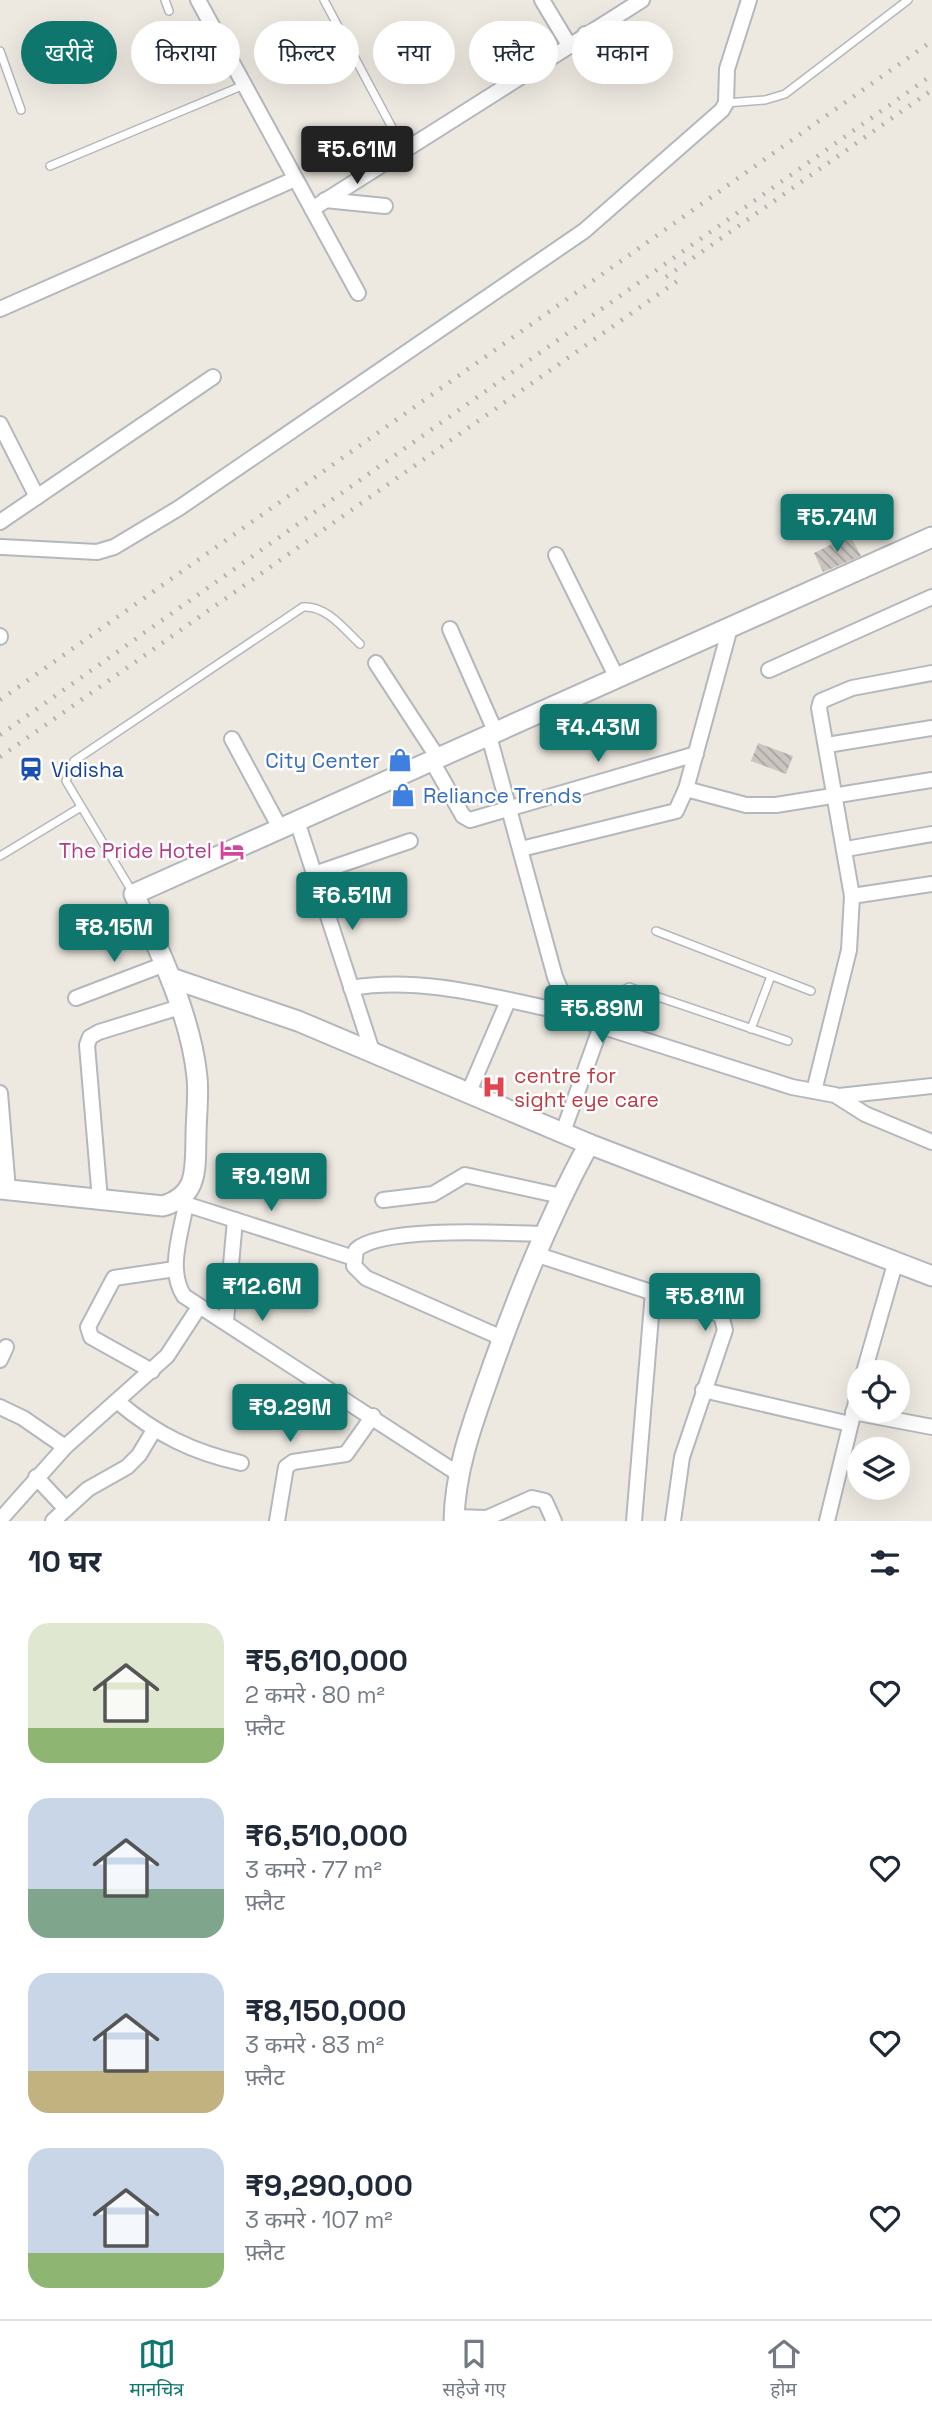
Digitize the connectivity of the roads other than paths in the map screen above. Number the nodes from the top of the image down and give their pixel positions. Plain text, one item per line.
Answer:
1 (165, 0) edge
2 (198, 0) edge
3 (324, 0) edge
4 (542, 0) edge
5 (642, 0) edge
6 (749, 0) edge
7 (908, 0) edge
8 (169, 11) dead end
9 (607, 21) edge
10 (572, 43) edge
11 (569, 45) junction
12 (0, 51) edge
13 (244, 85) junction
14 (726, 103) junction
15 (21, 110) dead end
16 (404, 150) junction
17 (50, 166) dead end
18 (295, 179) junction
19 (325, 200) junction
20 (385, 206) dead end
21 (312, 209) junction
22 (358, 293) dead end
23 (0, 309) edge
24 (214, 377) dead end
25 (0, 424) edge
26 (37, 497) junction
27 (0, 522) edge
28 (931, 539) edge
29 (1, 551) edge
30 (556, 555) dead end
31 (932, 597) edge
32 (730, 628) junction
33 (450, 629) dead end
34 (360, 644) dead end
35 (376, 663) dead end
36 (769, 670) dead end
37 (932, 673) edge
38 (617, 678) junction
39 (932, 728) edge
40 (492, 734) junction
41 (232, 739) dead end
42 (827, 745) junction
43 (696, 754) junction
44 (435, 760) junction
45 (932, 780) edge
46 (687, 789) junction
47 (835, 796) junction
48 (81, 807) junction
49 (509, 807) junction
50 (289, 825) junction
51 (932, 834) edge
52 (410, 841) dead end
53 (520, 849) junction
54 (846, 849) junction
55 (0, 856) edge
56 (314, 874) junction
57 (932, 884) edge
58 (134, 894) junction
59 (852, 896) junction
60 (656, 931) dead end
61 (168, 971) junction
62 (771, 976) junction
63 (351, 988) junction
64 (811, 991) dead end
65 (76, 998) dead end
66 (508, 1001) junction
67 (180, 1007) junction
68 (575, 1014) junction
69 (601, 1026) junction
70 (751, 1029) junction
71 (788, 1041) dead end
72 (373, 1055) junction
73 (932, 1086) edge
74 (814, 1091) junction
75 (0, 1093) edge
76 (468, 1094) junction
77 (839, 1096) junction
78 (563, 1132) junction
79 (932, 1142) edge
80 (589, 1144) junction
81 (4, 1190) edge
82 (561, 1196) junction
83 (100, 1200) junction
84 (383, 1200) dead end
85 (183, 1203) junction
86 (235, 1220) junction
87 (543, 1234) junction
88 (535, 1254) junction
89 (354, 1258) junction
90 (895, 1264) junction
91 (175, 1269) junction
92 (932, 1276) edge
93 (653, 1292) junction
94 (199, 1307) junction
95 (226, 1321) junction
96 (502, 1338) junction
97 (867, 1360) edge
98 (152, 1371) junction
99 (704, 1391) junction
100 (118, 1402) junction
101 (0, 1407) edge
102 (373, 1416) junction
103 (847, 1417) edge
104 (851, 1423) edge
105 (896, 1423) edge
106 (932, 1427) edge
107 (154, 1430) junction
108 (65, 1447) junction
109 (241, 1464) dead end
110 (457, 1472) junction
111 (36, 1477) junction
112 (66, 1509) junction
113 (454, 1519) edge
114 (0, 1520) edge
115 (54, 1521) edge
116 (277, 1521) edge
117 (554, 1521) edge
118 (634, 1521) edge
119 (673, 1521) edge
120 (827, 1521) edge

1 - 8 lane
2 - 13 street
3 - 16 lane
4 - 11 street
5 - 9 street
6 - 14 street
7 - 14 lane
10 - 11 street
11 - 16 street
12 - 15 lane
13 - 17 lane
13 - 18 street
14 - 29 street
16 - 19 street
18 - 21 street
18 - 23 street
19 - 20 street
19 - 21 street
21 - 22 street
24 - 26 street
25 - 26 street
26 - 27 street
28 - 32 street
30 - 38 street
31 - 36 street
32 - 38 street
32 - 43 street
33 - 40 street
34 - 48 lane
35 - 44 street
37 - 42 street
38 - 40 street
39 - 42 street
40 - 44 street
40 - 49 street
41 - 50 street
42 - 47 street
43 - 46 street
43 - 49 street
44 - 49 street
44 - 50 street
45 - 47 street
46 - 47 street
46 - 53 street
47 - 54 street
48 - 55 lane
48 - 58 lane
49 - 53 street
50 - 56 street
50 - 58 street
51 - 54 street
52 - 56 street
53 - 68 street
54 - 59 street
56 - 63 street
57 - 59 street
58 - 61 street
59 - 74 street
60 - 62 lane
61 - 65 street
61 - 67 street
61 - 72 street
62 - 64 lane
62 - 70 lane
63 - 66 street
63 - 72 street
66 - 68 street
66 - 76 street
67 - 83 street
67 - 85 street
68 - 69 street
69 - 70 lane
69 - 74 street
69 - 78 street
70 - 71 lane
72 - 76 street
73 - 77 street
74 - 77 street
75 - 81 street
76 - 78 street
77 - 79 street
78 - 80 street
80 - 82 street
80 - 90 street
81 - 83 street
82 - 84 street
82 - 87 street
83 - 85 street
85 - 86 street
85 - 91 street
86 - 89 street
86 - 95 street
87 - 88 street
87 - 89 street
88 - 93 street
88 - 96 street
89 - 96 street
90 - 92 street
90 - 97 street
91 - 94 street
91 - 98 street
93 - 99 street
93 - 118 street
94 - 95 street
94 - 98 street
95 - 102 street
96 - 110 street
98 - 100 street
99 - 103 street
99 - 119 street
100 - 107 street
100 - 108 street
101 - 108 street
102 - 110 street
102 - 116 street
104 - 120 street
105 - 106 street
107 - 109 street
107 - 112 street
108 - 111 street
110 - 113 street
111 - 112 street
111 - 114 street
112 - 115 street
113 - 117 street

